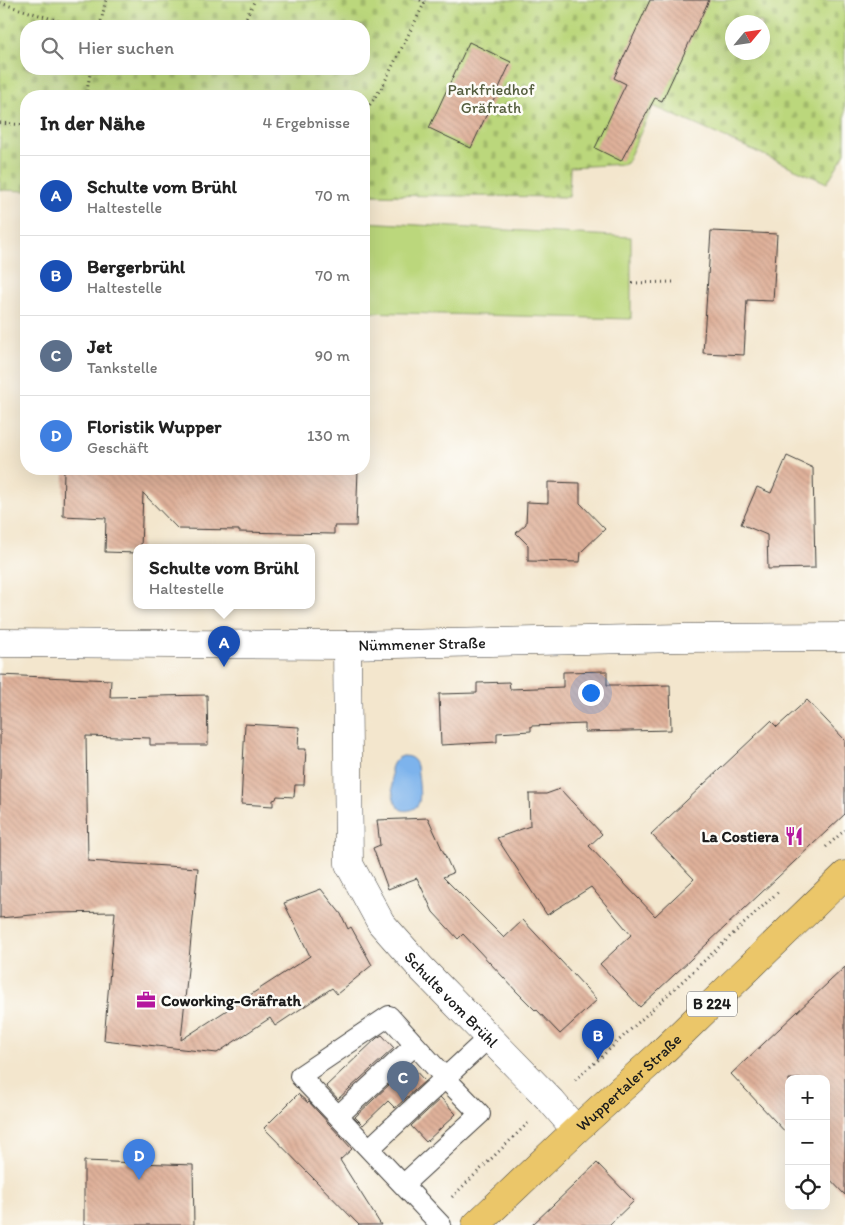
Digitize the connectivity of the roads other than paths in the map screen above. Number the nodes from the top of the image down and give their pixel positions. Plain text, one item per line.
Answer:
1 (845, 637) edge
2 (0, 644) edge
3 (347, 645) junction
4 (845, 875) edge
5 (488, 1038) junction
6 (415, 1045) junction
7 (445, 1078) junction
8 (338, 1116) junction
9 (576, 1130) junction
10 (369, 1150) junction
11 (404, 1184) junction
12 (437, 1220) edge
13 (476, 1225) edge

1 - 3 street, Nümmener Straße
2 - 3 street, Nümmener Straße
3 - 5 street, Schulte vom Brühl
4 - 9 main road, Wuppertaler Straße / B 224
5 - 7 lane
5 - 9 street, Schulte vom Brühl
6 - 7 lane
6 - 8 lane
6 - 8 lane
7 - 10 lane
7 - 11 lane
8 - 10 lane
9 - 13 main road, Wuppertaler Straße / B 224
10 - 11 lane
11 - 12 lane

